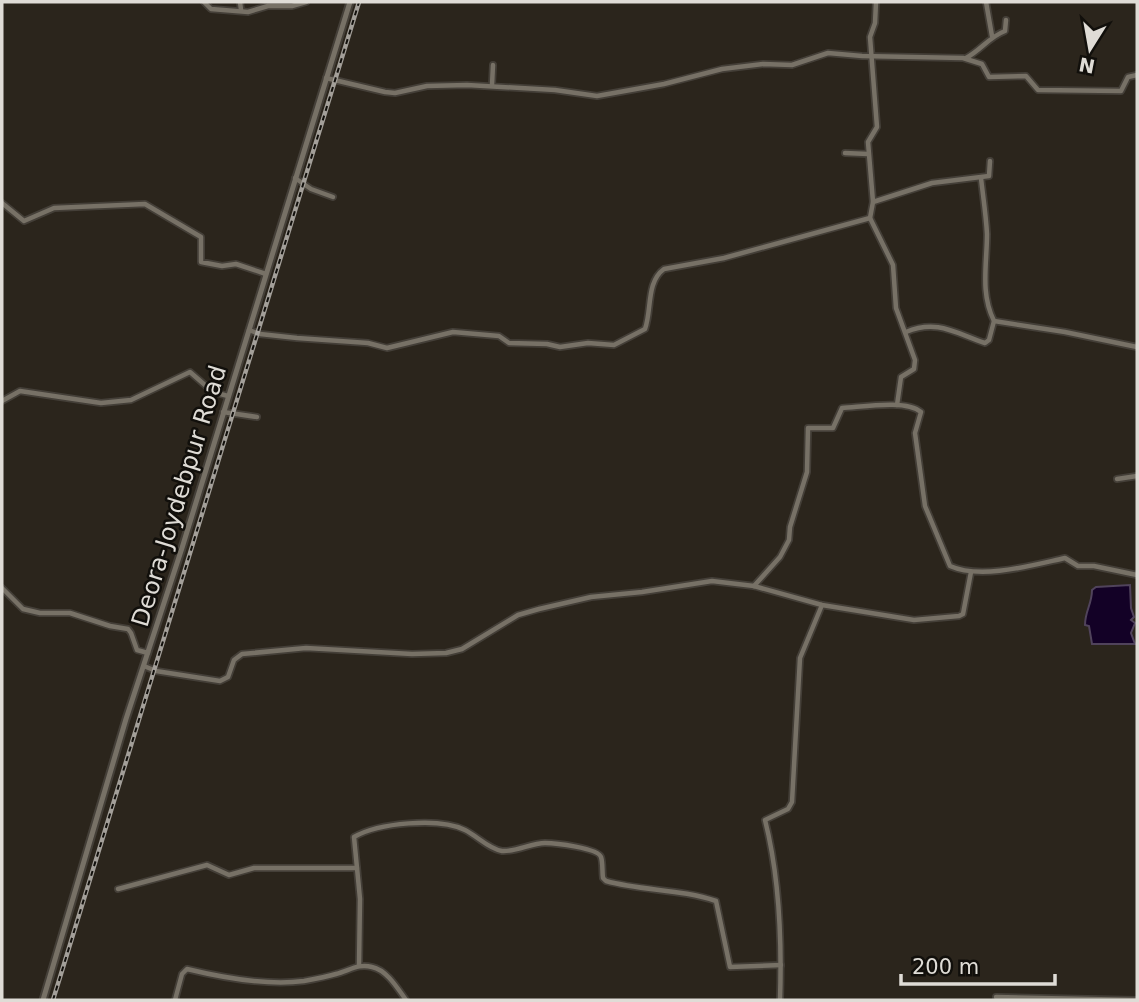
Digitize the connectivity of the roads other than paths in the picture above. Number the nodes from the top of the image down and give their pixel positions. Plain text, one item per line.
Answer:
1 (204, 2) edge
2 (240, 2) edge
3 (306, 2) edge
4 (347, 2) edge
5 (876, 2) edge
6 (985, 2) edge
7 (241, 10) junction
8 (1006, 20) dead end
9 (992, 36) junction
10 (870, 55) junction
11 (965, 58) junction
12 (493, 65) dead end
13 (1137, 75) edge
14 (327, 78) junction
15 (492, 85) junction
16 (845, 153) dead end
17 (868, 154) junction
18 (990, 161) dead end
19 (296, 178) junction
20 (981, 178) junction
21 (333, 197) dead end
22 (873, 202) junction
23 (2, 203) edge
24 (870, 218) junction
25 (266, 274) junction
26 (994, 321) junction
27 (249, 330) junction
28 (906, 332) junction
29 (1137, 347) edge
30 (228, 396) junction
31 (2, 401) edge
32 (897, 405) junction
33 (223, 412) junction
34 (257, 417) dead end
35 (1137, 476) edge
36 (1117, 479) dead end
37 (971, 572) junction
38 (1137, 575) edge
39 (754, 586) junction
40 (2, 588) edge
41 (822, 605) junction
42 (149, 653) junction
43 (144, 666) junction
44 (356, 868) junction
45 (118, 889) dead end
46 (781, 965) junction
47 (359, 966) junction
48 (996, 997) dead end
49 (43, 1000) edge
50 (175, 1000) edge
51 (406, 1000) edge
52 (780, 1000) edge
53 (1137, 1000) edge

1 - 7 street
2 - 7 street
3 - 7 street
4 - 14 street, Deora-Joydebpur Road
5 - 10 street
6 - 9 street
8 - 9 street
9 - 11 street
10 - 11 street
10 - 15 street
10 - 17 street
11 - 13 street
12 - 15 street
14 - 15 street
14 - 19 street, Deora-Joydebpur Road
16 - 17 street
17 - 22 street
18 - 20 street
19 - 21 street
19 - 25 street, Deora-Joydebpur Road
20 - 22 street
20 - 26 street
22 - 24 street
23 - 25 street
24 - 27 street
24 - 28 street
25 - 27 street, Deora-Joydebpur Road
26 - 28 street
26 - 29 street
27 - 30 street, Deora-Joydebpur Road
28 - 32 street
30 - 31 street
30 - 33 street, Deora-Joydebpur Road
32 - 37 street
32 - 39 street
33 - 34 street
33 - 42 street, Deora-Joydebpur Road
35 - 36 street
37 - 38 street
37 - 41 street
39 - 41 street
39 - 43 street
40 - 42 street
41 - 46 street
42 - 43 street, Deora-Joydebpur Road
43 - 49 street, Deora-Joydebpur Road
44 - 45 street
44 - 46 street
44 - 47 street
46 - 52 street
47 - 50 street
47 - 51 street
48 - 53 street

